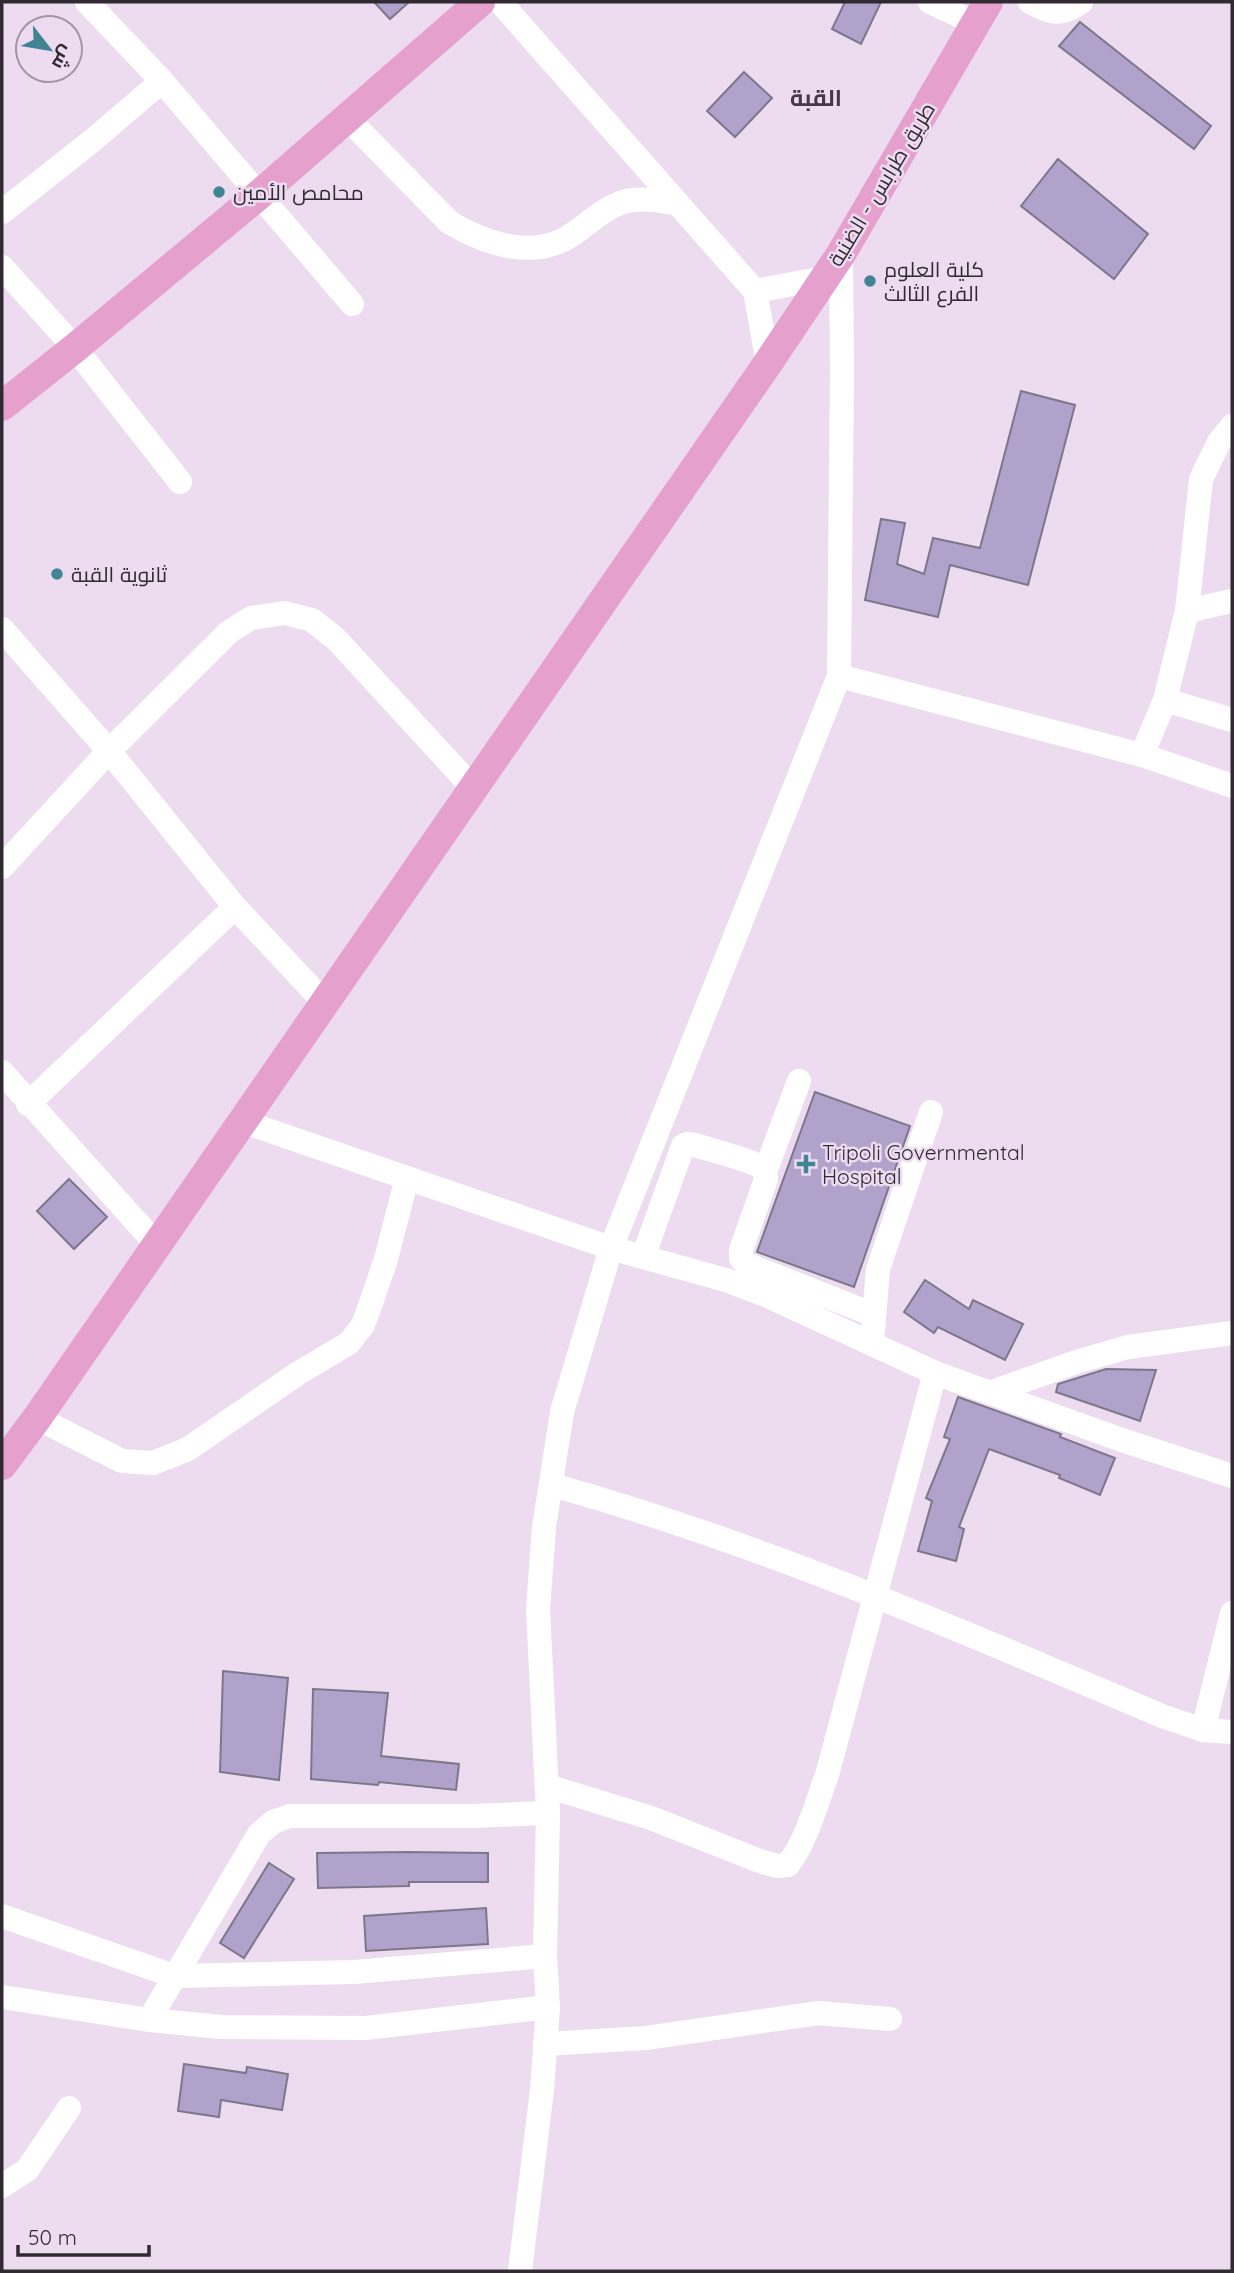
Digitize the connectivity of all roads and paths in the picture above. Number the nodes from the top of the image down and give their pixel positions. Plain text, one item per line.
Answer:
1 (87, 2) edge
2 (480, 2) edge
3 (500, 2) edge
4 (930, 2) edge
5 (1030, 2) edge
6 (1082, 2) edge
7 (982, 13) edge
8 (162, 80) junction
9 (348, 119) junction
10 (260, 194) junction
11 (677, 202) junction
12 (2, 212) edge
13 (841, 254) junction
14 (2, 267) edge
15 (824, 278) junction
16 (755, 291) junction
17 (352, 304) dead end
18 (75, 348) junction
19 (768, 363) junction
20 (2, 406) edge
21 (1232, 426) edge
22 (180, 482) dead end
23 (1232, 601) edge
24 (1187, 611) junction
25 (2, 629) edge
26 (839, 676) junction
27 (1165, 700) junction
28 (1232, 720) edge
29 (109, 751) junction
30 (1142, 755) junction
31 (1232, 786) edge
32 (474, 789) junction
33 (2, 867) edge
34 (236, 907) junction
35 (324, 1003) junction
36 (2, 1072) edge
37 (799, 1082) dead end
38 (29, 1104) junction
39 (931, 1112) dead end
40 (244, 1122) junction
41 (765, 1172) junction
42 (407, 1178) junction
43 (157, 1245) junction
44 (611, 1248) junction
45 (643, 1257) junction
46 (874, 1315) junction
47 (1232, 1333) edge
48 (872, 1342) junction
49 (935, 1373) junction
50 (992, 1392) junction
51 (37, 1418) junction
52 (2, 1465) edge
53 (1232, 1476) edge
54 (552, 1485) junction
55 (874, 1596) junction
56 (1232, 1613) edge
57 (1203, 1730) junction
58 (1232, 1732) edge
59 (547, 1786) junction
60 (548, 1813) junction
61 (2, 1916) edge
62 (545, 1956) junction
63 (174, 1976) junction
64 (2, 1997) edge
65 (548, 2007) junction
66 (890, 2019) dead end
67 (149, 2020) junction
68 (545, 2044) junction
69 (69, 2108) dead end
70 (2, 2186) edge
71 (520, 2271) edge

1 - 8 street
2 - 9 main road
3 - 11 street
4 - 7 street
5 - 6 street
7 - 13 main road, طريق طرابس - الضنية
8 - 10 street
8 - 12 street
9 - 10 main road
9 - 11 street
10 - 17 street
10 - 18 main road
11 - 16 street
13 - 15 main road, طريق طرابس - الضنية
13 - 26 street
14 - 18 street
15 - 16 street
15 - 19 main road, طريق طرابس - الضنية
16 - 19 street
18 - 20 main road
18 - 22 street
19 - 32 main road, طريق طرابس - الضنية
21 - 24 street
23 - 24 street
24 - 27 street
25 - 29 street
26 - 30 street
26 - 44 street
27 - 28 street
27 - 30 street
29 - 32 street
29 - 33 street
29 - 34 street
30 - 31 street
32 - 35 main road, طريق طرابس - الضنية
34 - 35 street
34 - 38 street
35 - 40 main road, طريق طرابس - الضنية
36 - 38 street
37 - 41 street
38 - 43 street
39 - 46 street
40 - 42 street
40 - 43 main road, طريق طرابس - الضنية
41 - 45 street
41 - 46 street
42 - 44 street
42 - 51 street
43 - 51 main road, طريق طرابس - الضنية
44 - 45 street
44 - 54 street
45 - 48 street
46 - 48 street
47 - 50 street
48 - 49 street
49 - 50 street
49 - 55 street
50 - 53 street
51 - 52 main road, طريق طرابس - الضنية
54 - 55 street
54 - 59 street
55 - 57 street
55 - 59 street
56 - 57 street
57 - 58 street
59 - 60 street
60 - 62 street
60 - 63 street
61 - 63 street
62 - 63 street
62 - 65 street
63 - 67 street
64 - 67 street
65 - 67 street
65 - 68 street
66 - 68 street
68 - 71 street
69 - 70 street

